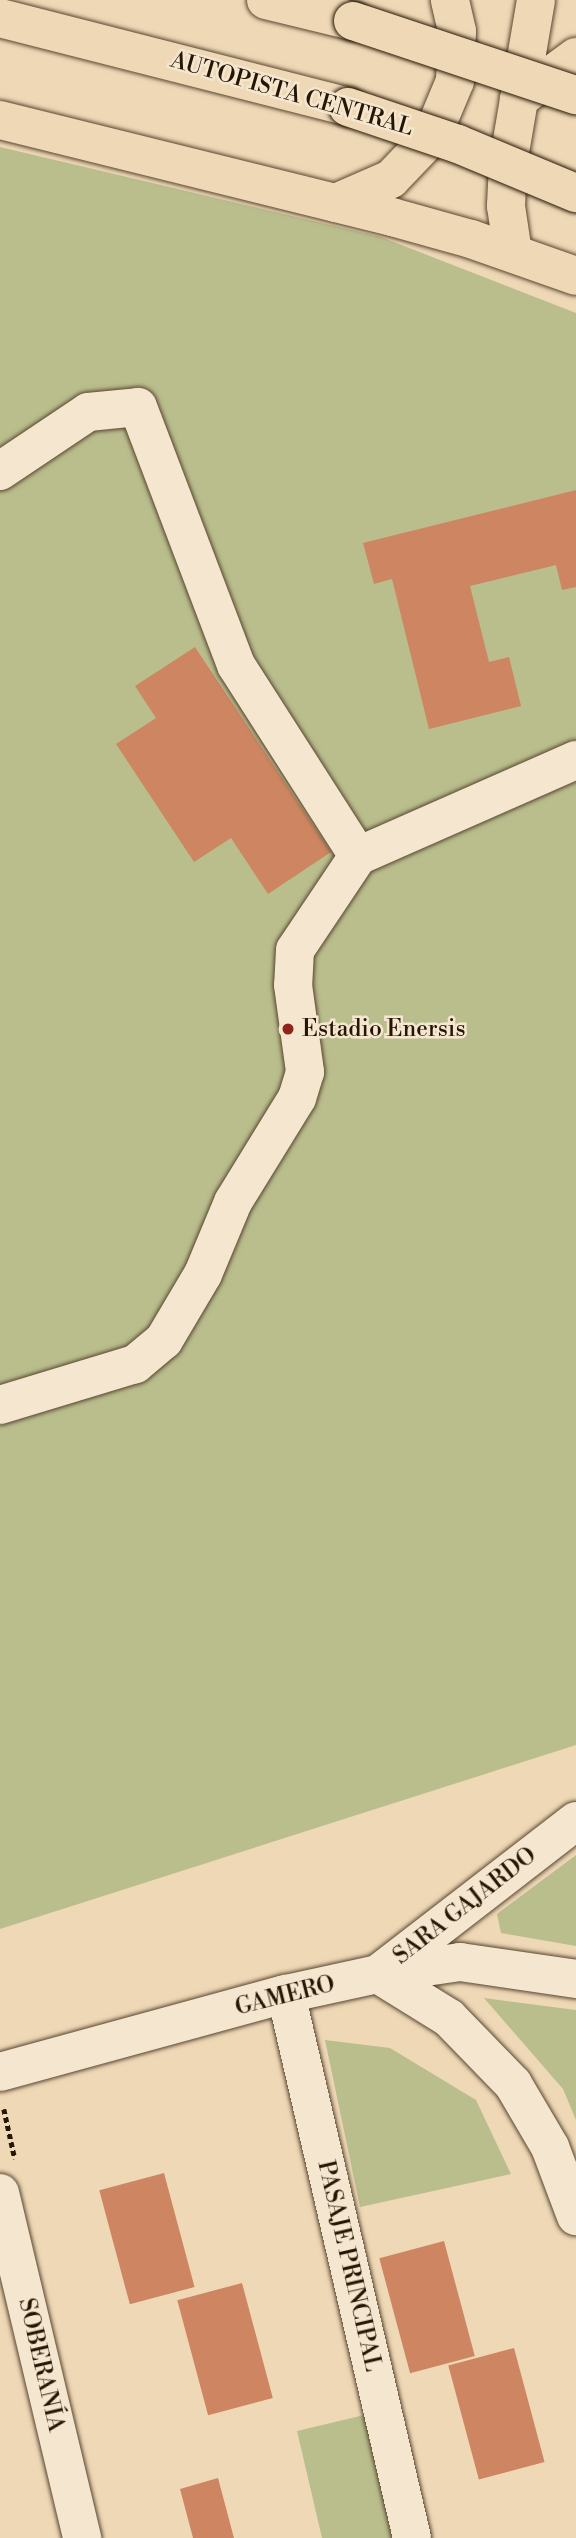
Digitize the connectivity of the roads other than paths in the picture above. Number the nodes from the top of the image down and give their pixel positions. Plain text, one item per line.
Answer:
1 (266, 0) edge
2 (450, 0) edge
3 (536, 0) edge
4 (0, 18) edge
5 (576, 57) edge
6 (576, 95) edge
7 (519, 99) junction
8 (0, 120) edge
9 (576, 193) edge
10 (336, 203) junction
11 (513, 253) junction
12 (576, 276) edge
13 (0, 471) edge
14 (576, 760) edge
15 (358, 856) junction
16 (0, 1405) edge
17 (576, 1821) edge
18 (378, 1974) junction
19 (576, 1979) edge
20 (286, 1994) junction
21 (0, 2072) edge
22 (0, 2193) edge
23 (576, 2216) edge
24 (82, 2538) edge
25 (412, 2538) edge

1 - 6 main road, bridge
2 - 10 main road
3 - 7 main road
4 - 9 main road, AUTOPISTA CENTRAL, bridge
5 - 7 main road
7 - 11 main road
8 - 10 main road
10 - 11 main road
11 - 12 main road
13 - 15 street
14 - 15 street
15 - 16 street
17 - 18 street, SARA GAJARDO
18 - 19 street, GAMERO
18 - 20 street, GAMERO
18 - 23 street, SARA GAJARDO
20 - 21 street, GAMERO
20 - 25 street, PASAJE PRINCIPAL
22 - 24 street, SOBERANÍA

